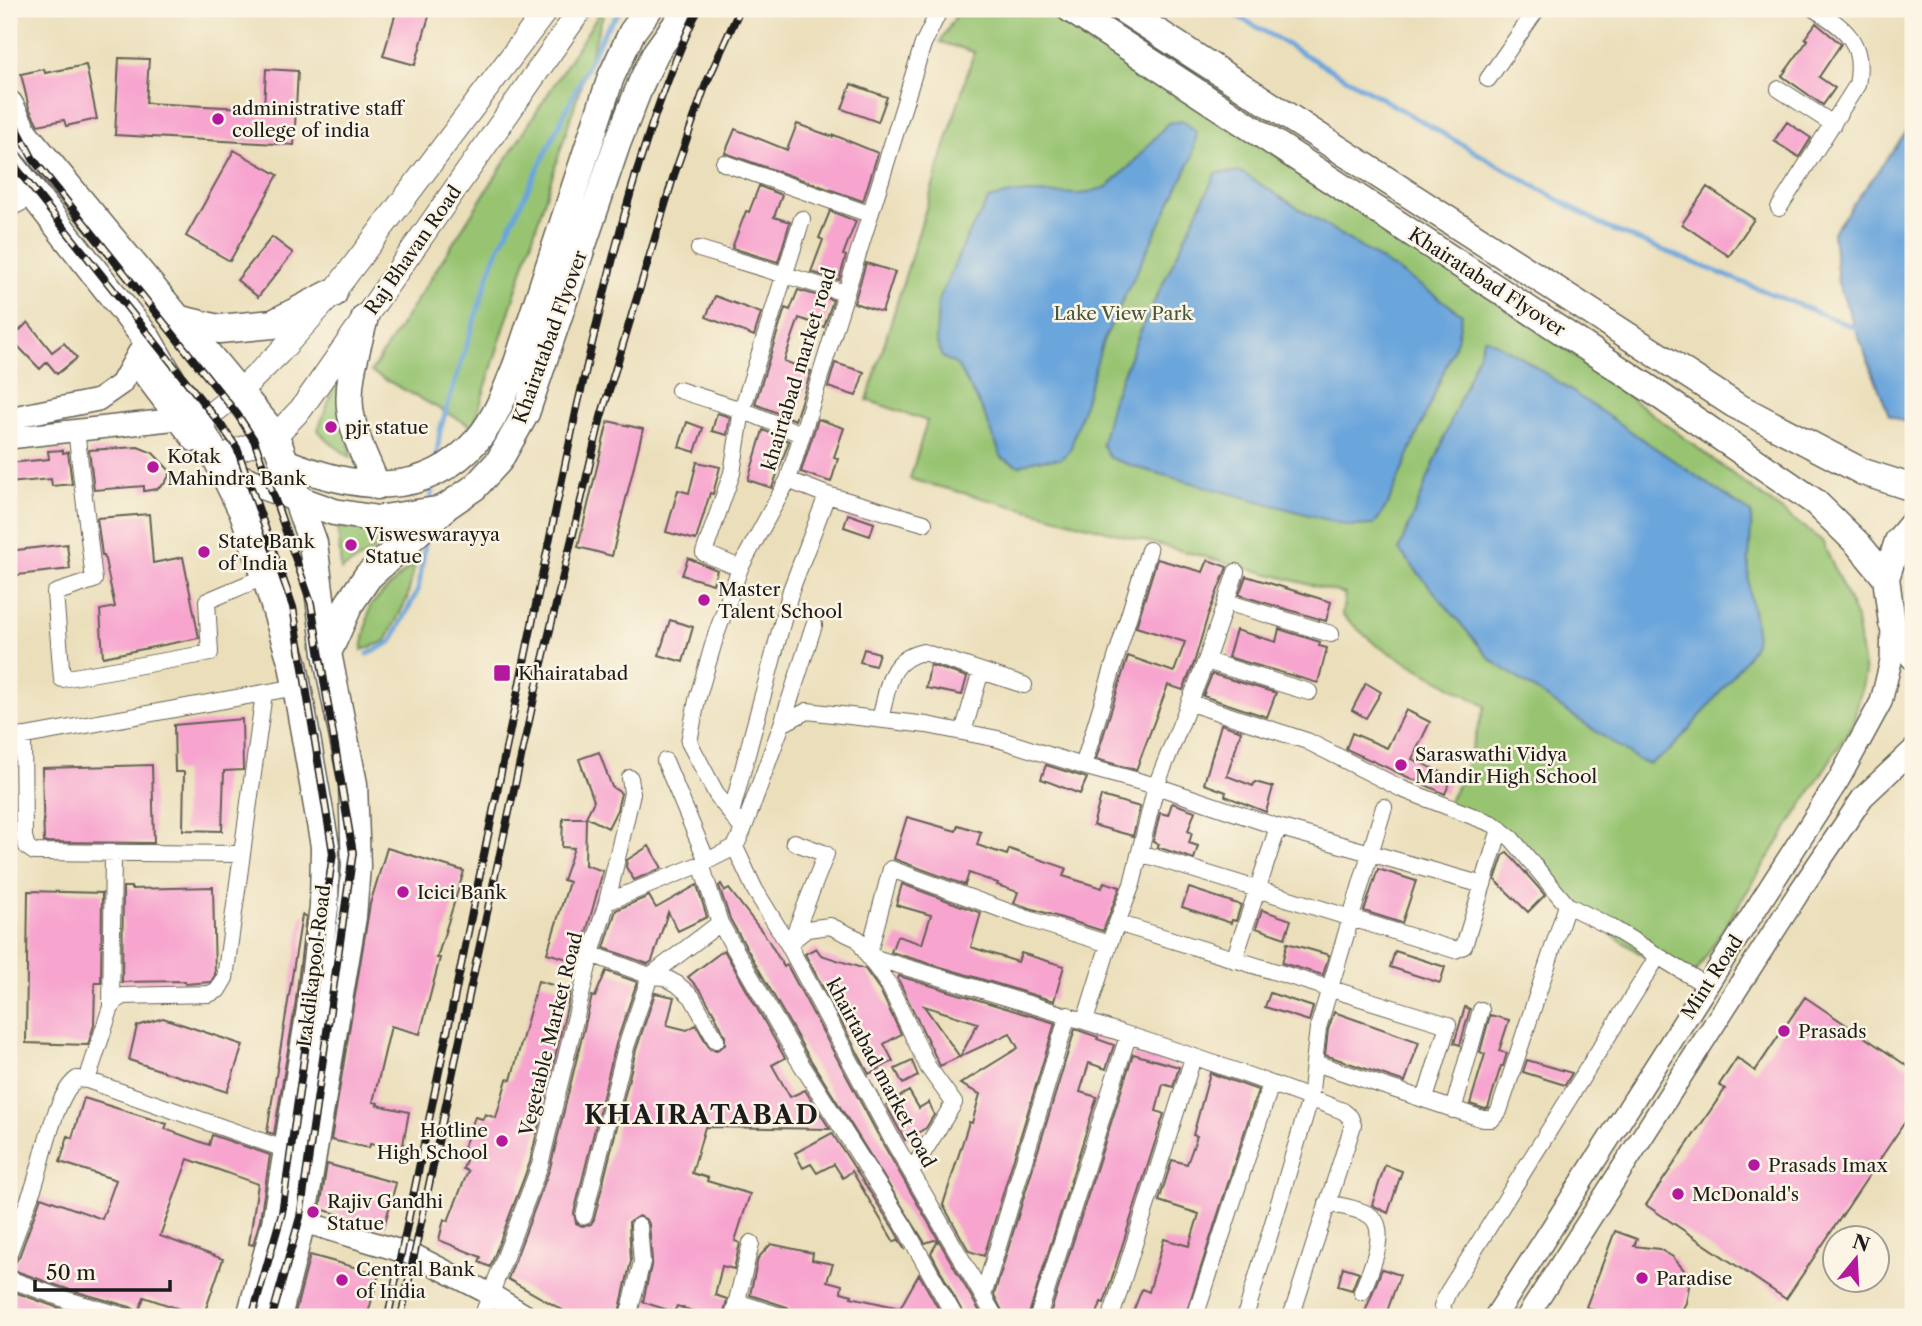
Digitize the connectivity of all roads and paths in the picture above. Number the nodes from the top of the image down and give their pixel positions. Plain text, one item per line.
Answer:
1 (548, 9) edge
2 (581, 9) edge
3 (649, 9) edge
4 (687, 9) edge
5 (940, 9) edge
6 (1070, 9) edge
7 (1122, 9) edge
8 (1537, 9) edge
9 (1814, 9) edge
10 (1488, 79) dead end
11 (1779, 89) dead end
12 (9, 105) edge
13 (1833, 124) junction
14 (9, 163) edge
15 (724, 163) dead end
16 (34, 196) junction
17 (1779, 208) dead end
18 (9, 209) edge
19 (869, 214) junction
20 (802, 219) dead end
21 (699, 249) dead end
22 (784, 276) junction
23 (333, 293) junction
24 (845, 293) junction
25 (365, 317) junction
26 (177, 318) junction
27 (140, 351) junction
28 (679, 390) dead end
29 (240, 391) junction
30 (742, 410) junction
31 (9, 418) edge
32 (188, 422) junction
33 (76, 430) junction
34 (801, 434) junction
35 (9, 438) edge
36 (280, 449) junction
37 (221, 465) junction
38 (788, 480) junction
39 (385, 485) junction
40 (1913, 488) edge
41 (827, 495) junction
42 (298, 499) junction
43 (443, 509) junction
44 (924, 523) dead end
45 (1913, 523) edge
46 (1149, 550) dead end
47 (263, 567) junction
48 (740, 568) junction
49 (1236, 572) dead end
50 (1886, 578) junction
51 (1226, 602) junction
52 (1892, 623) junction
53 (814, 625) dead end
54 (1331, 634) dead end
55 (327, 653) junction
56 (1913, 656) edge
57 (1206, 661) junction
58 (981, 671) junction
59 (1024, 685) dead end
60 (297, 687) junction
61 (1309, 692) dead end
62 (264, 693) junction
63 (1190, 703) junction
64 (880, 719) junction
65 (782, 724) junction
66 (963, 732) junction
67 (16, 737) edge
68 (1913, 750) edge
69 (665, 761) dead end
70 (1083, 766) junction
71 (630, 778) dead end
72 (1839, 779) junction
73 (1156, 786) junction
74 (1863, 797) junction
75 (1384, 807) dead end
76 (731, 814) junction
77 (1278, 827) junction
78 (1500, 829) junction
79 (743, 830) junction
80 (794, 842) dead end
81 (735, 846) junction
82 (1371, 851) junction
83 (242, 853) junction
84 (1140, 853) junction
85 (113, 855) junction
86 (704, 863) junction
87 (1483, 884) junction
88 (1259, 889) junction
89 (607, 902) junction
90 (1567, 905) junction
91 (1351, 918) junction
92 (720, 923) junction
93 (1117, 923) junction
94 (790, 942) junction
95 (1109, 944) junction
96 (592, 954) junction
97 (868, 956) junction
98 (1658, 956) junction
99 (1234, 960) junction
100 (650, 976) junction
101 (1707, 986) junction
102 (1330, 987) junction
103 (111, 1008) junction
104 (1481, 1010) dead end
105 (1068, 1015) junction
106 (1086, 1021) junction
107 (1128, 1036) junction
108 (716, 1040) dead end
109 (1193, 1058) junction
110 (1315, 1063) junction
111 (87, 1080) junction
112 (1271, 1084) junction
113 (1310, 1099) junction
114 (1425, 1099) junction
115 (1453, 1110) junction
116 (287, 1150) junction
117 (911, 1172) junction
118 (1327, 1203) junction
119 (584, 1216) dead end
120 (301, 1221) junction
121 (639, 1226) dead end
122 (751, 1243) dead end
123 (9, 1253) edge
124 (9, 1279) edge
125 (1362, 1292) dead end
126 (490, 1294) junction
127 (983, 1296) junction
128 (735, 1310) edge
129 (127, 1317) edge
130 (251, 1317) edge
131 (277, 1317) edge
132 (482, 1317) edge
133 (528, 1317) edge
134 (628, 1317) edge
135 (784, 1317) edge
136 (955, 1317) edge
137 (995, 1317) edge
138 (1038, 1317) edge
139 (1111, 1317) edge
140 (1195, 1317) edge
141 (1245, 1317) edge
142 (1291, 1317) edge
143 (1446, 1317) edge
144 (1495, 1317) edge
145 (1527, 1317) edge

1 - 23 main road, Raj Bhavan Road
2 - 25 main road, Raj Bhavan Road
3 - 39 main road, Khairatabad Flyover
4 - 43 main road, Khairatabad Flyover
5 - 19 street, khairtabad market road
6 - 50 main road, Khairatabad Flyover
7 - 40 main road, Khairatabad Flyover
8 - 10 street
9 - 13 street
11 - 13 street
12 - 26 highway, Lakdikapool Road
13 - 17 street
14 - 16 highway, Lakdikapool Road
15 - 19 street
16 - 18 street
16 - 27 highway, Lakdikapool Road
19 - 24 street, khairtabad market road
20 - 22 street
21 - 22 street
22 - 24 street
22 - 30 street
23 - 26 highway
23 - 29 main road, Raj Bhavan Road
24 - 34 street, khairtabad market road
25 - 36 main road, Raj Bhavan Road
25 - 39 main road
26 - 29 highway, Lakdikapool Road
27 - 31 street
27 - 32 highway, Lakdikapool Road
28 - 30 street
29 - 32 main road, Raj Bhavan Road
29 - 36 highway, Lakdikapool Road
30 - 34 street
30 - 48 street
32 - 33 street
32 - 37 highway, Lakdikapool Road
32 - 47 street
33 - 35 street
33 - 47 street
34 - 38 street, khairtabad market road
36 - 37 main road, Raj Bhavan Road
36 - 39 main road, Khairatabad Flyover
36 - 42 highway, Lakdikapool Road
37 - 42 main road, Khairatabad Flyover
37 - 47 highway, Lakdikapool Road
38 - 41 street
38 - 48 street, khairtabad market road
41 - 44 street
41 - 76 street
42 - 43 main road, Khairatabad Flyover
42 - 55 highway, Lakdikapool Road
43 - 55 highway
45 - 50 main road
46 - 70 street
47 - 60 highway, Lakdikapool Road
48 - 76 street, khairtabad market road
49 - 51 street
50 - 52 main road
51 - 54 street
51 - 57 street
52 - 56 main road
52 - 72 street, Mint Road
53 - 65 street
55 - 120 highway, Lakdikapool Road
57 - 61 street
57 - 63 street
58 - 59 street
58 - 64 street
58 - 66 street
60 - 62 street
60 - 116 highway, Lakdikapool Road
62 - 67 street
62 - 83 street
63 - 73 street
63 - 78 street
64 - 65 street
64 - 66 street
65 - 79 street
66 - 70 street
67 - 85 street
68 - 74 street, Mint Road
69 - 86 street
70 - 73 street
71 - 89 street, Vegetable Market Road
72 - 74 street
72 - 101 street, Mint Road
73 - 77 street
73 - 84 street
74 - 145 street, Mint Road
75 - 82 street
76 - 79 street, khairtabad market road
77 - 82 street
77 - 88 street
78 - 87 street
78 - 90 street
79 - 81 street
80 - 94 street
81 - 86 street
81 - 94 street, khairtabad market road
82 - 87 street
82 - 91 street
83 - 85 street
83 - 103 street
84 - 88 street
84 - 93 street
85 - 103 street
86 - 89 street
86 - 92 street
87 - 91 street
88 - 91 street
88 - 99 street
89 - 96 street, Vegetable Market Road
90 - 98 street
90 - 115 street
91 - 102 street
92 - 100 street
92 - 136 street
93 - 95 street
93 - 99 street
94 - 97 street
94 - 117 street, khairtabad market road
95 - 97 street
95 - 106 street
96 - 100 street
96 - 126 street, Vegetable Market Road
97 - 105 street
97 - 117 street
98 - 101 street
98 - 143 street
99 - 102 street
100 - 108 street
100 - 119 street
101 - 144 street, Mint Road
102 - 110 street
102 - 114 street
103 - 111 street
104 - 115 street
105 - 106 street
105 - 127 street
106 - 107 street
107 - 109 street
107 - 138 street
109 - 112 street
109 - 139 street
110 - 113 street
110 - 114 street
111 - 116 street
111 - 123 street
112 - 113 street
112 - 140 street
113 - 118 street
113 - 141 street
114 - 115 street
116 - 130 highway, Lakdikapool Road
117 - 127 street, khairtabad market road
118 - 125 street
118 - 142 street
120 - 126 street
120 - 131 highway, Lakdikapool Road
121 - 134 street
122 - 128 street
124 - 129 street
126 - 132 street, Vegetable Market Road
126 - 133 street
127 - 137 street, khairtabad market road
128 - 135 street

